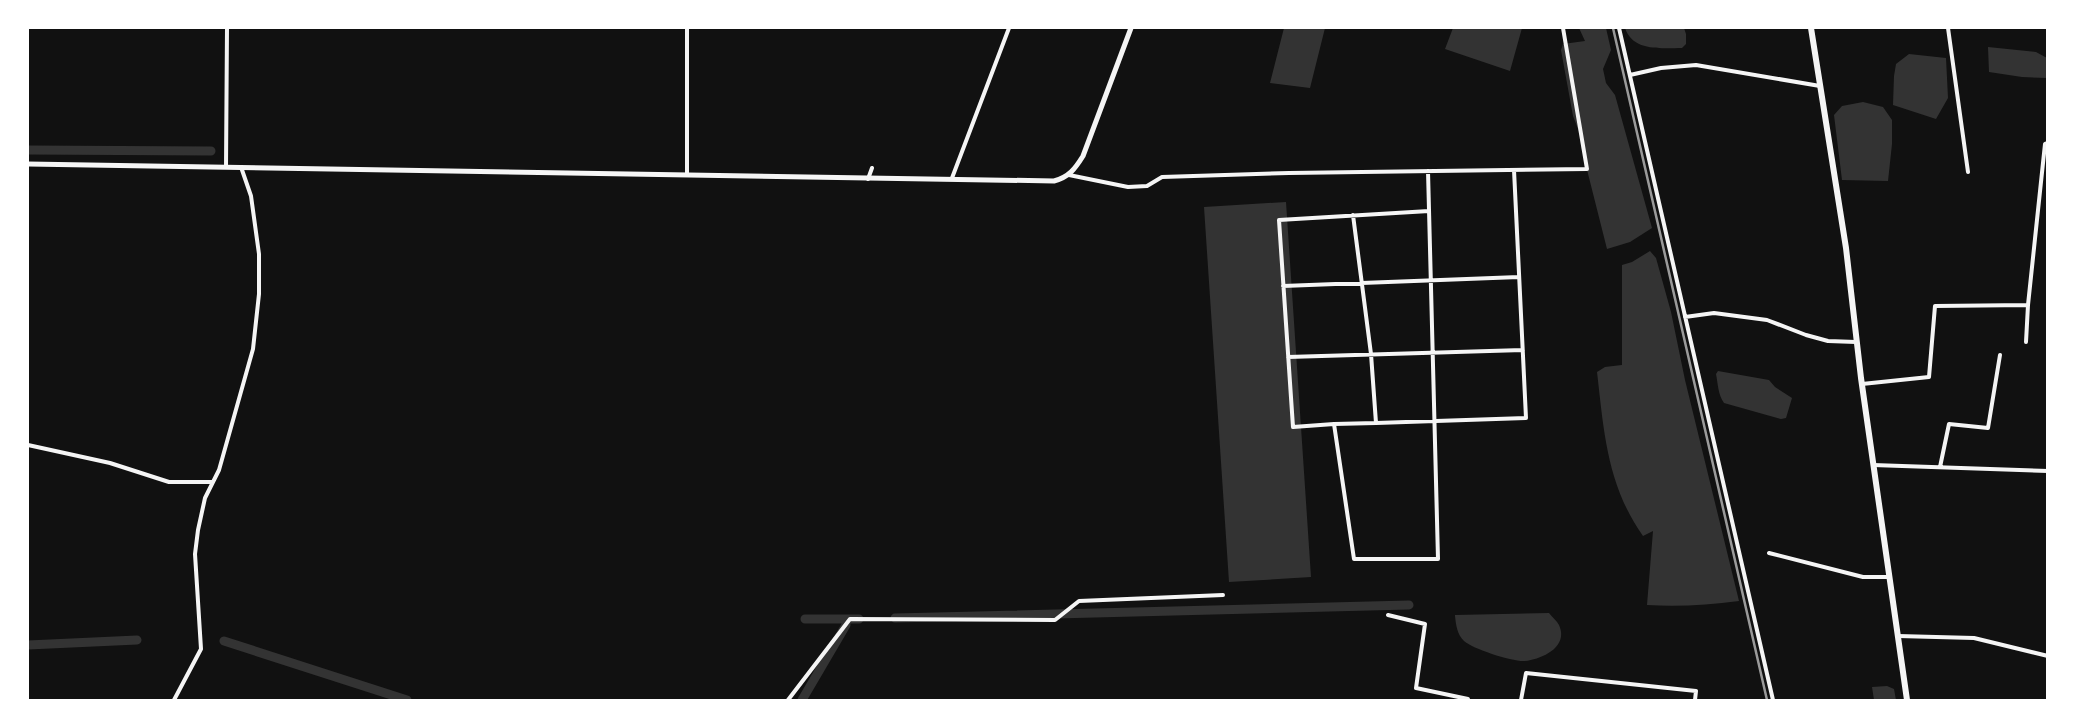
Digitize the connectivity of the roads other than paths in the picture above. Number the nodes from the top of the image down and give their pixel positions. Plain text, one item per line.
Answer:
1 (227, 28) edge
2 (687, 28) edge
3 (1009, 28) edge
4 (1131, 28) edge
5 (1563, 28) edge
6 (1619, 28) edge
7 (1811, 28) edge
8 (1948, 28) edge
9 (1630, 75) junction
10 (1820, 86) junction
11 (2048, 143) edge
12 (28, 164) edge
13 (226, 167) junction
14 (241, 167) junction
15 (872, 168) dead end
16 (1514, 170) junction
17 (1428, 171) junction
18 (1968, 172) dead end
19 (687, 174) junction
20 (1069, 176) junction
21 (952, 178) junction
22 (868, 179) junction
23 (1429, 211) junction
24 (1353, 216) junction
25 (1519, 277) junction
26 (1431, 281) junction
27 (1362, 284) junction
28 (1284, 286) junction
29 (2028, 305) junction
30 (1685, 317) junction
31 (1856, 342) junction
32 (2026, 342) dead end
33 (1523, 350) junction
34 (1371, 354) junction
35 (1433, 354) junction
36 (2000, 355) dead end
37 (1288, 357) junction
38 (1862, 384) junction
39 (1435, 422) junction
40 (1376, 423) junction
41 (1334, 424) junction
42 (28, 445) edge
43 (1873, 465) junction
44 (1940, 467) junction
45 (2048, 471) edge
46 (213, 482) junction
47 (1769, 552) dead end
48 (1890, 577) junction
49 (1223, 595) dead end
50 (1388, 616) dead end
51 (1898, 636) junction
52 (2048, 656) edge
53 (174, 700) edge
54 (788, 700) edge
55 (1468, 700) edge
56 (1521, 700) edge
57 (1695, 700) edge
58 (1773, 700) edge
59 (1907, 700) edge

1 - 13 street
2 - 19 street
3 - 21 street
4 - 20 street
5 - 16 street
6 - 9 street
7 - 10 highway
8 - 18 street
9 - 10 street
9 - 30 street
10 - 31 highway
11 - 29 street
12 - 13 street
13 - 14 street
14 - 19 street
14 - 46 street
15 - 22 street
16 - 17 street
16 - 25 street
17 - 20 street
17 - 23 street
19 - 22 street
20 - 21 street
21 - 22 street
23 - 24 street
23 - 26 street
24 - 27 street
24 - 28 street
25 - 26 street
25 - 33 street
26 - 27 street
26 - 35 street
27 - 28 street
27 - 34 street
28 - 37 street
29 - 32 street
29 - 38 street
30 - 31 street
30 - 58 street
31 - 38 highway
33 - 35 street
33 - 39 street
34 - 35 street
34 - 37 street
34 - 40 street
35 - 39 street
36 - 44 street
37 - 41 street
38 - 43 highway
39 - 40 street
39 - 41 street
40 - 41 street
42 - 46 street
43 - 44 street
43 - 48 highway
44 - 45 street
46 - 53 street
47 - 48 street
48 - 51 highway
49 - 54 street
50 - 55 street
51 - 52 street
51 - 59 highway
56 - 57 street

